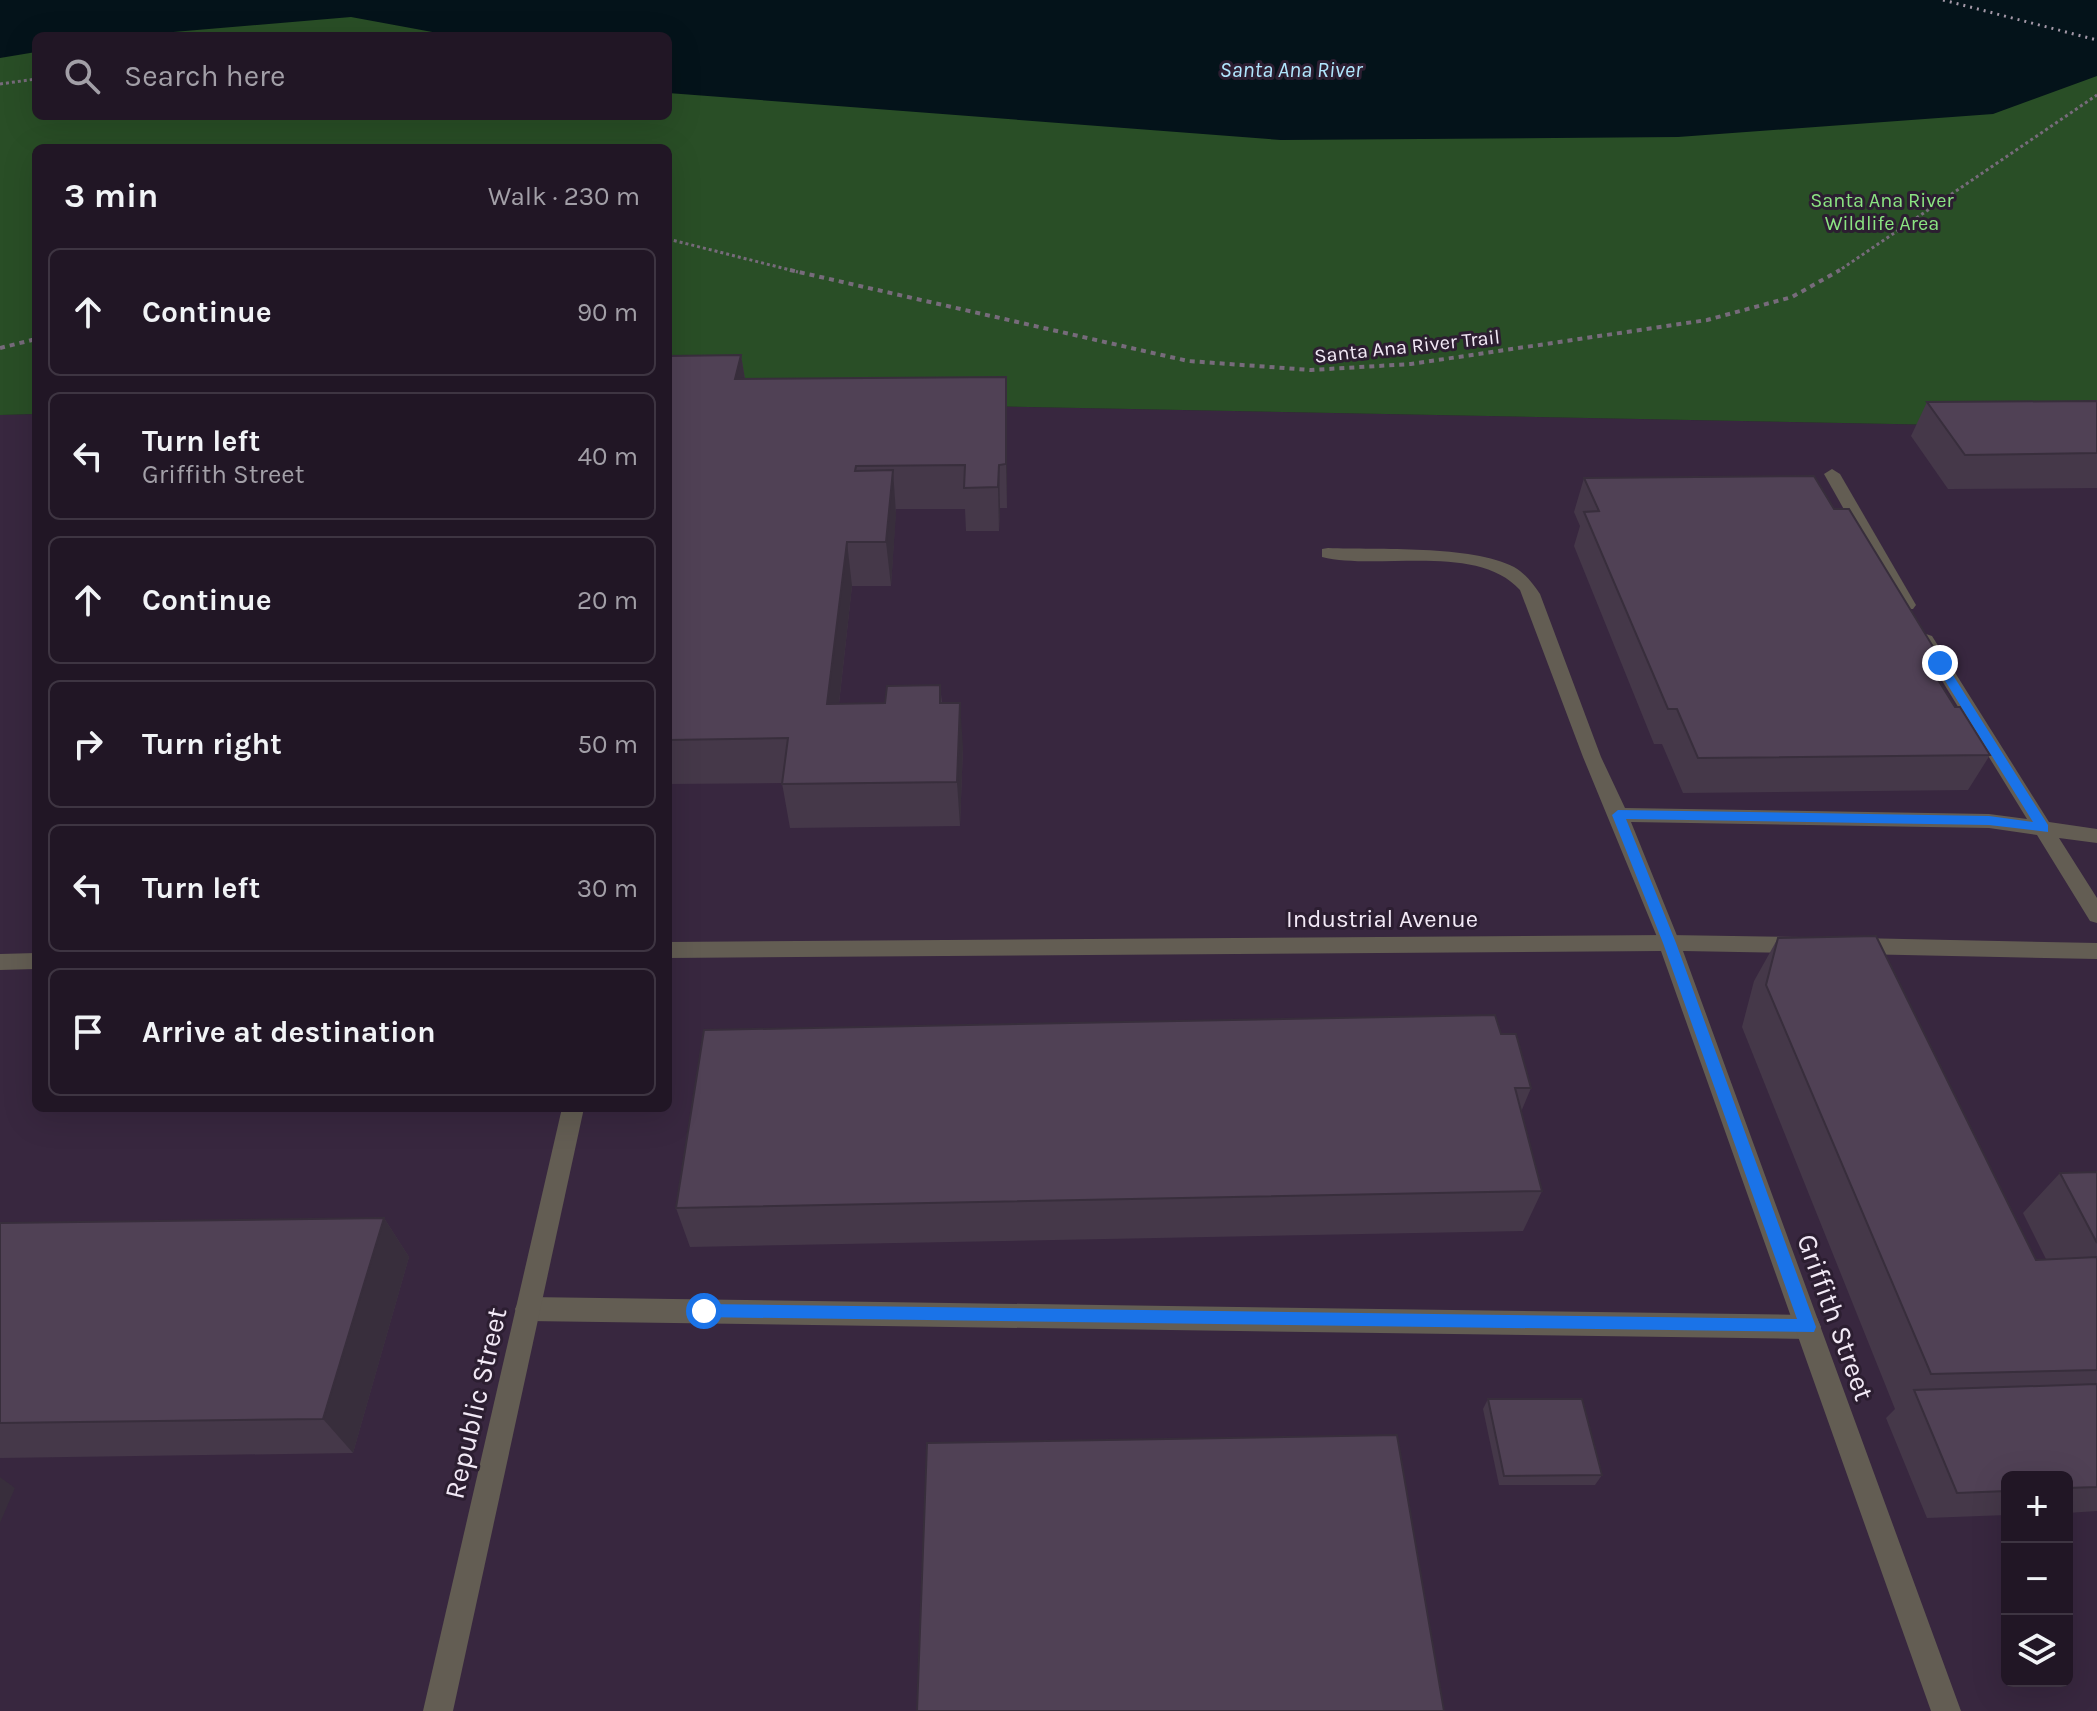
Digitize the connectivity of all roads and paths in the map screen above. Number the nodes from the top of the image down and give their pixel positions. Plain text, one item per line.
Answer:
1 (32, 80) edge
2 (0, 84) edge
3 (2097, 95) edge
4 (672, 240) edge
5 (32, 340) edge
6 (0, 348) edge
7 (1832, 474) dead end
8 (1328, 553) dead end
9 (1618, 815) junction
10 (2043, 828) junction
11 (2097, 836) edge
12 (2097, 915) edge
13 (1669, 943) junction
14 (672, 950) edge
15 (2097, 951) edge
16 (32, 961) edge
17 (0, 962) edge
18 (572, 1112) edge
19 (528, 1309) junction
20 (1808, 1327) junction
21 (438, 1711) edge
22 (1946, 1711) edge

1 - 2 path
3 - 4 path, Santa Ana River Trail
5 - 6 path
7 - 10 street
8 - 9 street, Griffith Street
9 - 10 street
9 - 13 street, Griffith Street
10 - 11 street
10 - 12 street
13 - 14 street, Industrial Avenue
13 - 15 street, Industrial Avenue
13 - 20 street, Griffith Street
16 - 17 street
18 - 19 street, Republic Street
19 - 20 street
19 - 21 street, Republic Street
20 - 22 street, Griffith Street

